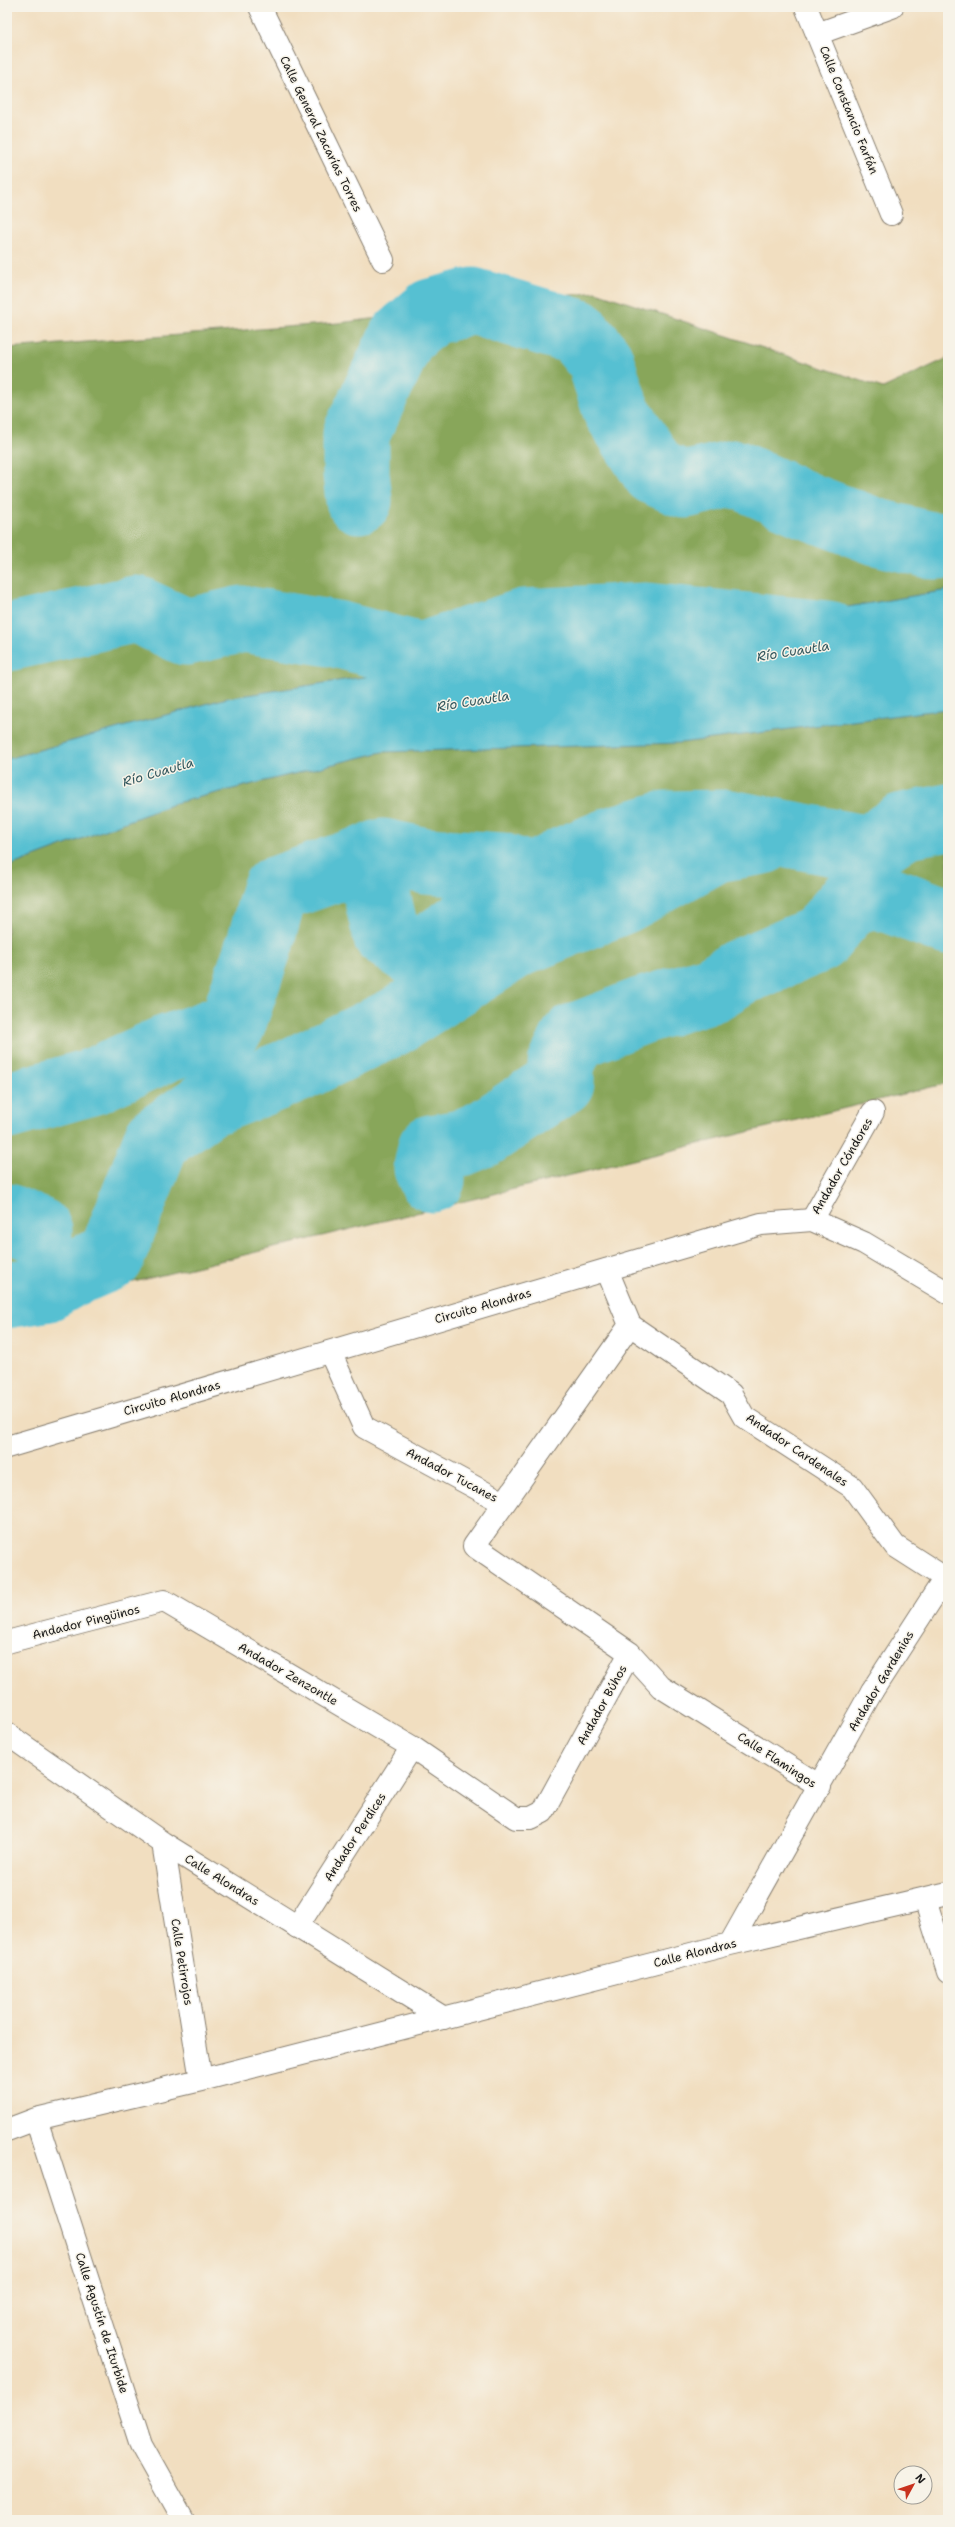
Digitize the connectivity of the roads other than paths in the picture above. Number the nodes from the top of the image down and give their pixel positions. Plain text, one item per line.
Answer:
1 (260, 7) edge
2 (806, 7) edge
3 (892, 7) edge
4 (817, 34) junction
5 (891, 214) dead end
6 (383, 260) dead end
7 (873, 1112) dead end
8 (812, 1220) junction
9 (607, 1270) junction
10 (948, 1293) edge
11 (630, 1325) junction
12 (330, 1352) junction
13 (7, 1447) edge
14 (504, 1503) junction
15 (946, 1579) edge
16 (164, 1601) joint
17 (7, 1642) edge
18 (630, 1653) junction
19 (7, 1734) edge
20 (412, 1747) junction
21 (820, 1786) junction
22 (163, 1844) junction
23 (948, 1893) edge
24 (925, 1899) junction
25 (297, 1927) junction
26 (730, 1944) junction
27 (948, 1972) edge
28 (444, 2018) junction
29 (201, 2080) junction
30 (36, 2119) junction
31 (7, 2130) edge
32 (183, 2520) edge

1 - 6 street, Calle General Zacarías Torres
2 - 4 street, Calle Constancio Farfán
3 - 4 street
4 - 5 street, Calle Constancio Farfán
7 - 8 street, Andador Cóndores
8 - 9 street, Circuito Alondras
8 - 10 street, Circuito Alondras
9 - 11 street
9 - 12 street, Circuito Alondras
11 - 14 street, Andador Tucanes
11 - 15 street, Andador Cardenales
12 - 13 street, Circuito Alondras
12 - 14 street, Andador Tucanes
14 - 18 street, Andador Búhos
15 - 21 street, Andador Gardenias
16 - 17 street, Andador Pingüinos
16 - 20 street, Andador Zenzontle
18 - 20 street, Andador Búhos
18 - 21 street, Calle Flamingos
19 - 22 street, Calle Alondras
20 - 25 street, Andador Perdices
21 - 26 street, Calle Flamingos
22 - 25 street, Calle Alondras
22 - 29 street, Calle Petirrojos
23 - 24 street, Calle Alondras
24 - 26 street, Calle Alondras
24 - 27 street
25 - 28 street, Calle Alondras
26 - 28 street, Calle Alondras
28 - 29 street, Calle Alondras
29 - 30 street, Calle Alondras
30 - 31 street, Calle Alondras
30 - 32 street, Calle Agustín de Iturbide

